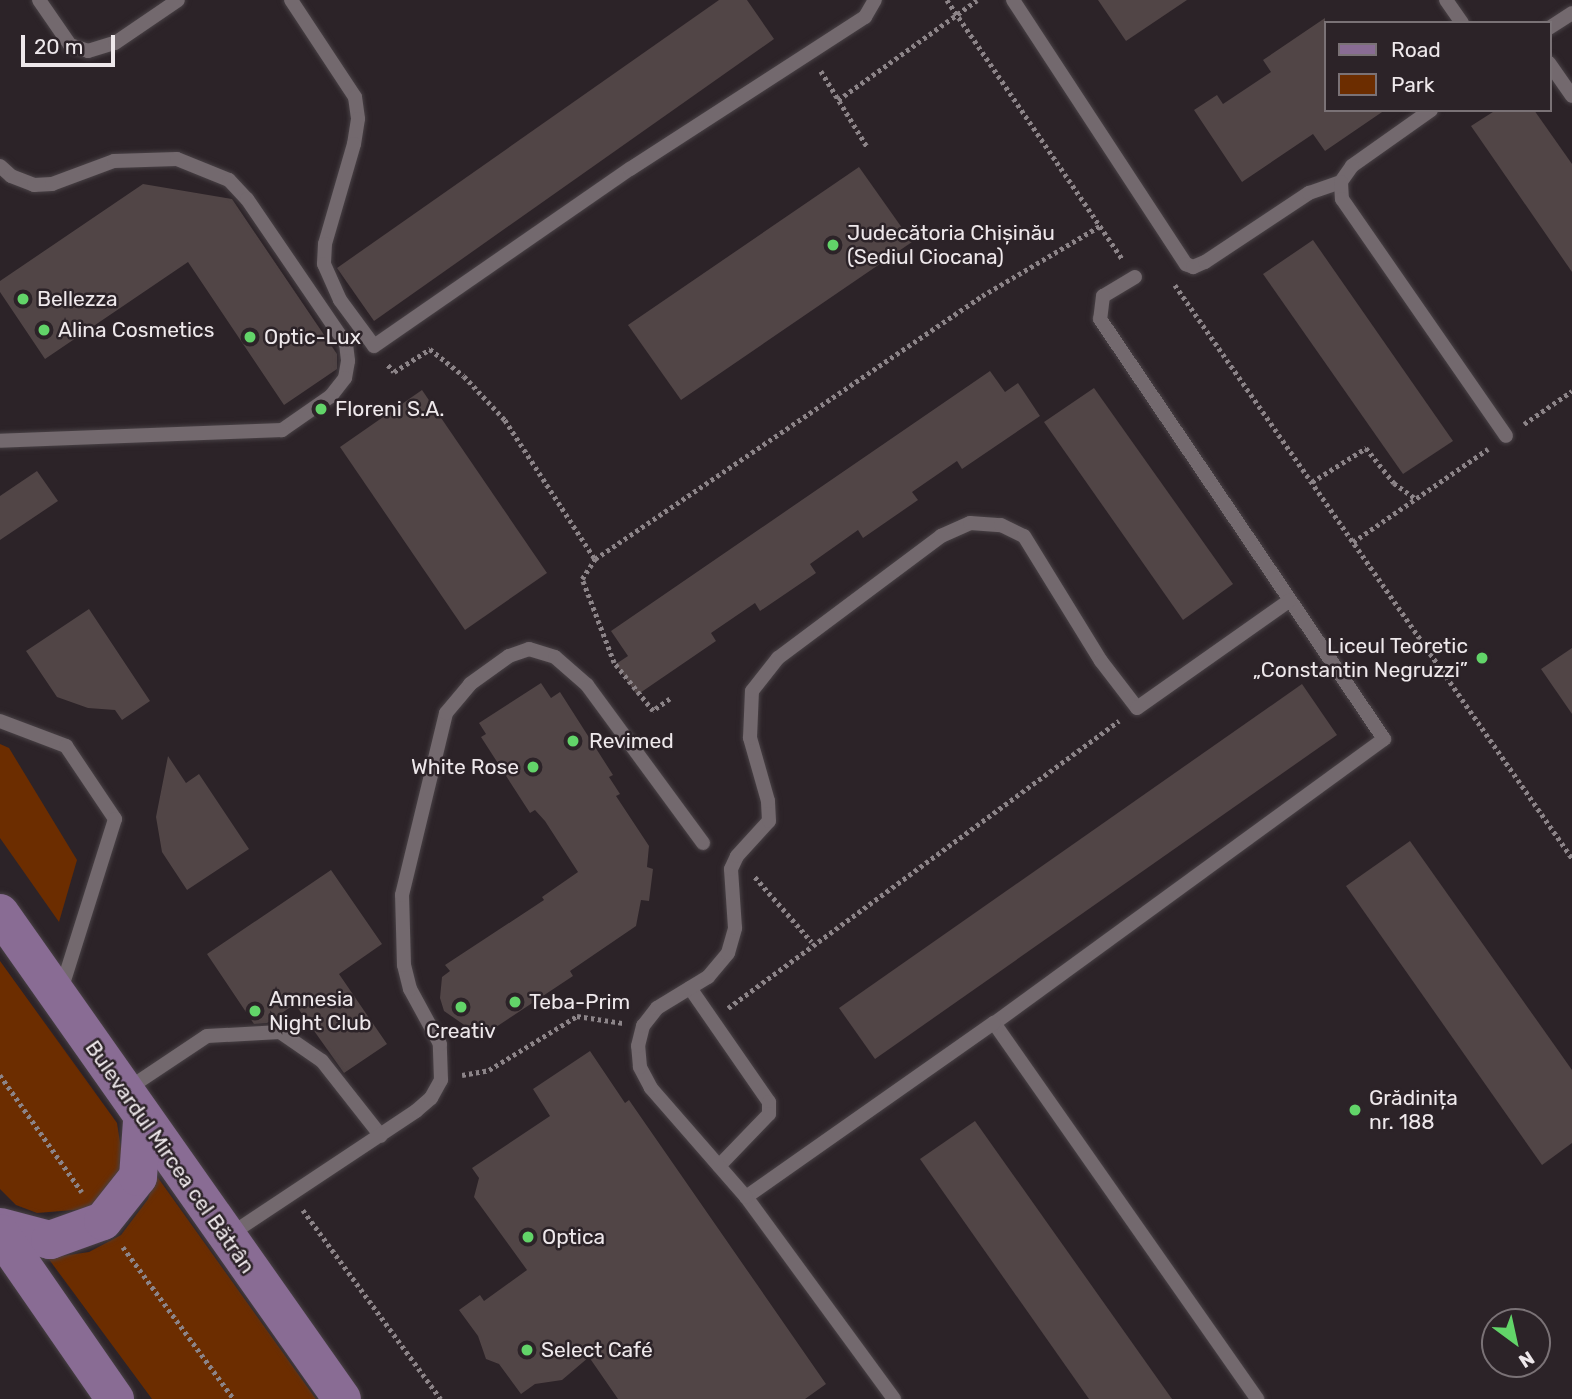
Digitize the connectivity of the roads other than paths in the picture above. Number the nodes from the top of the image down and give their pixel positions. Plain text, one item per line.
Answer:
1 (39, 0) edge
2 (178, 0) edge
3 (290, 0) edge
4 (875, 0) edge
5 (1013, 0) edge
6 (1446, 0) edge
7 (1572, 13) edge
8 (1461, 21) edge
9 (1551, 27) edge
10 (1551, 66) edge
11 (1572, 96) edge
12 (1428, 112) edge
13 (0, 166) edge
14 (1341, 181) junction
15 (1135, 277) road end
16 (1506, 436) road end
17 (0, 441) edge
18 (1290, 600) junction
19 (0, 721) edge
20 (703, 843) dead end
21 (0, 913) edge
22 (690, 988) junction
23 (59, 998) junction
24 (994, 1023) junction
25 (133, 1106) junction
26 (381, 1136) junction
27 (719, 1167) junction
28 (746, 1196) junction
29 (0, 1227) edge
30 (0, 1233) edge
31 (227, 1237) junction
32 (115, 1399) edge
33 (342, 1399) edge
34 (894, 1399) edge
35 (1257, 1399) edge

1 - 2 lane
3 - 4 lane
5 - 14 lane
6 - 8 lane
7 - 9 lane
10 - 11 lane
12 - 14 lane
13 - 17 lane
14 - 16 lane
15 - 18 lane
18 - 22 lane
18 - 24 lane
19 - 23 lane
20 - 26 lane
21 - 23 main road, Bulevardul Mircea cel Bătrân
22 - 27 lane
22 - 27 lane
23 - 25 main road, Bulevardul Mircea cel Bătrân
24 - 28 lane
24 - 35 lane
25 - 26 lane
25 - 29 main road
25 - 31 main road, Bulevardul Mircea cel Bătrân
26 - 31 lane
27 - 28 lane
28 - 34 lane
30 - 32 main road
31 - 33 main road, Bulevardul Mircea cel Bătrân

